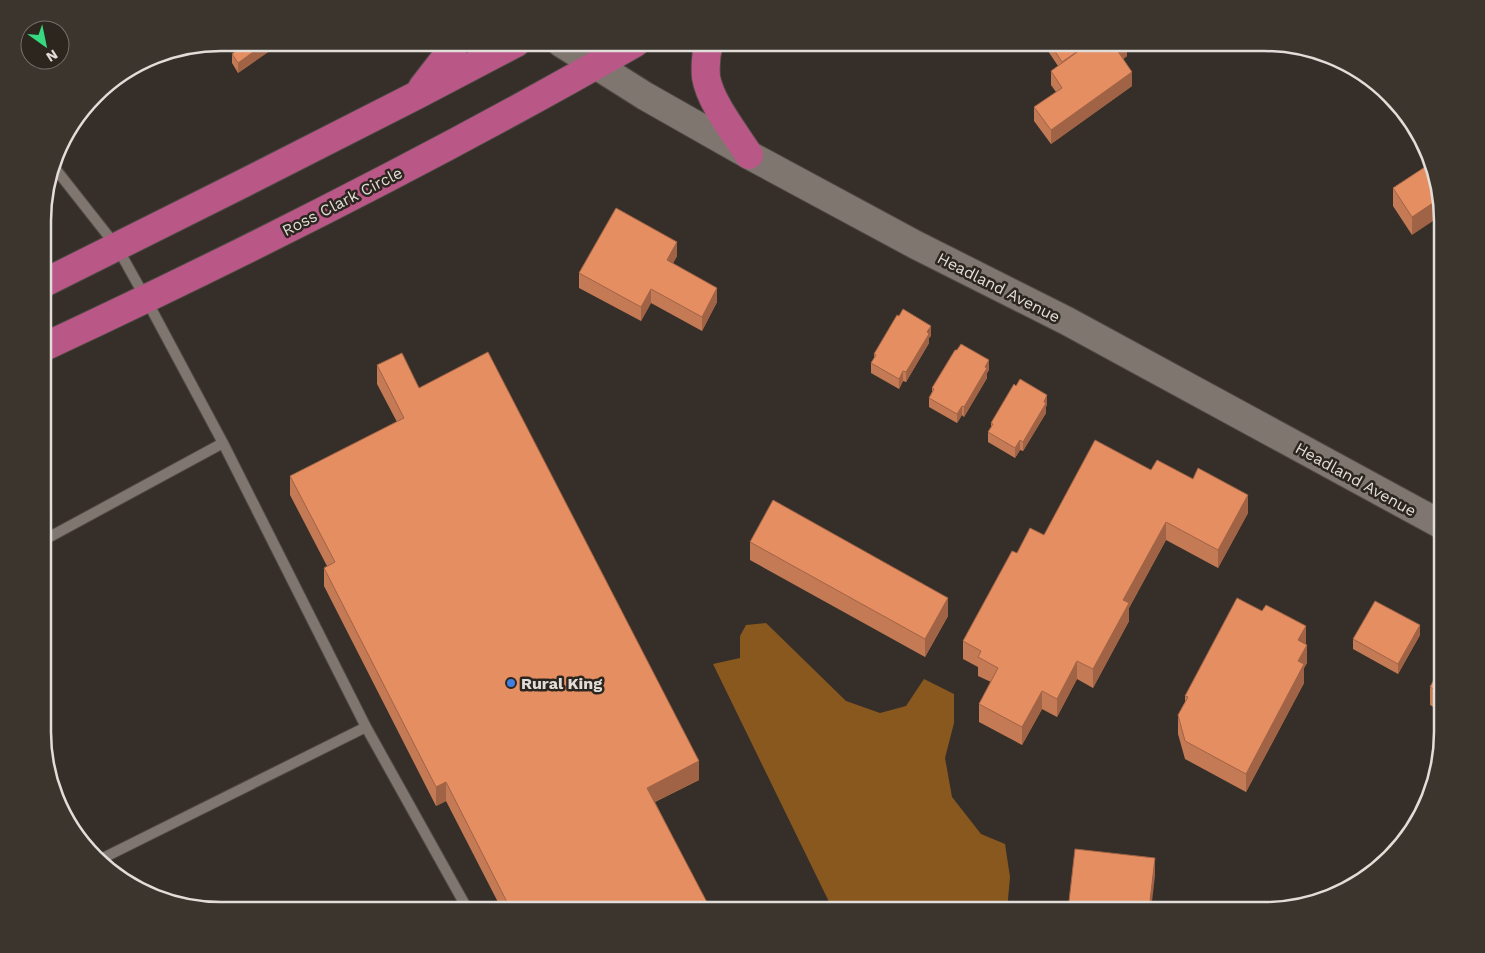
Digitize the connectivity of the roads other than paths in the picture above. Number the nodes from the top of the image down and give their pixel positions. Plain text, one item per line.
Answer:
1 (451, 51) edge
2 (499, 51) edge
3 (574, 51) edge
4 (620, 51) edge
5 (706, 51) edge
6 (596, 65) junction
7 (417, 95) junction
8 (748, 155) junction
9 (58, 173) edge
10 (117, 247) junction
11 (51, 279) edge
12 (146, 300) junction
13 (51, 344) edge
14 (223, 443) junction
15 (1433, 520) edge
16 (51, 536) edge
17 (366, 727) junction
18 (106, 856) edge
19 (463, 902) edge

1 - 7 highway
2 - 7 highway
3 - 6 main road, Headland Avenue
4 - 6 highway, Ross Clark Circle
5 - 8 highway
6 - 8 main road, Headland Avenue
6 - 12 highway, Ross Clark Circle
7 - 10 highway
8 - 15 main road, Headland Avenue
9 - 10 lane
10 - 11 highway
10 - 12 lane
12 - 13 highway, Ross Clark Circle
12 - 14 lane
14 - 16 lane
14 - 17 lane
17 - 18 lane
17 - 19 lane

